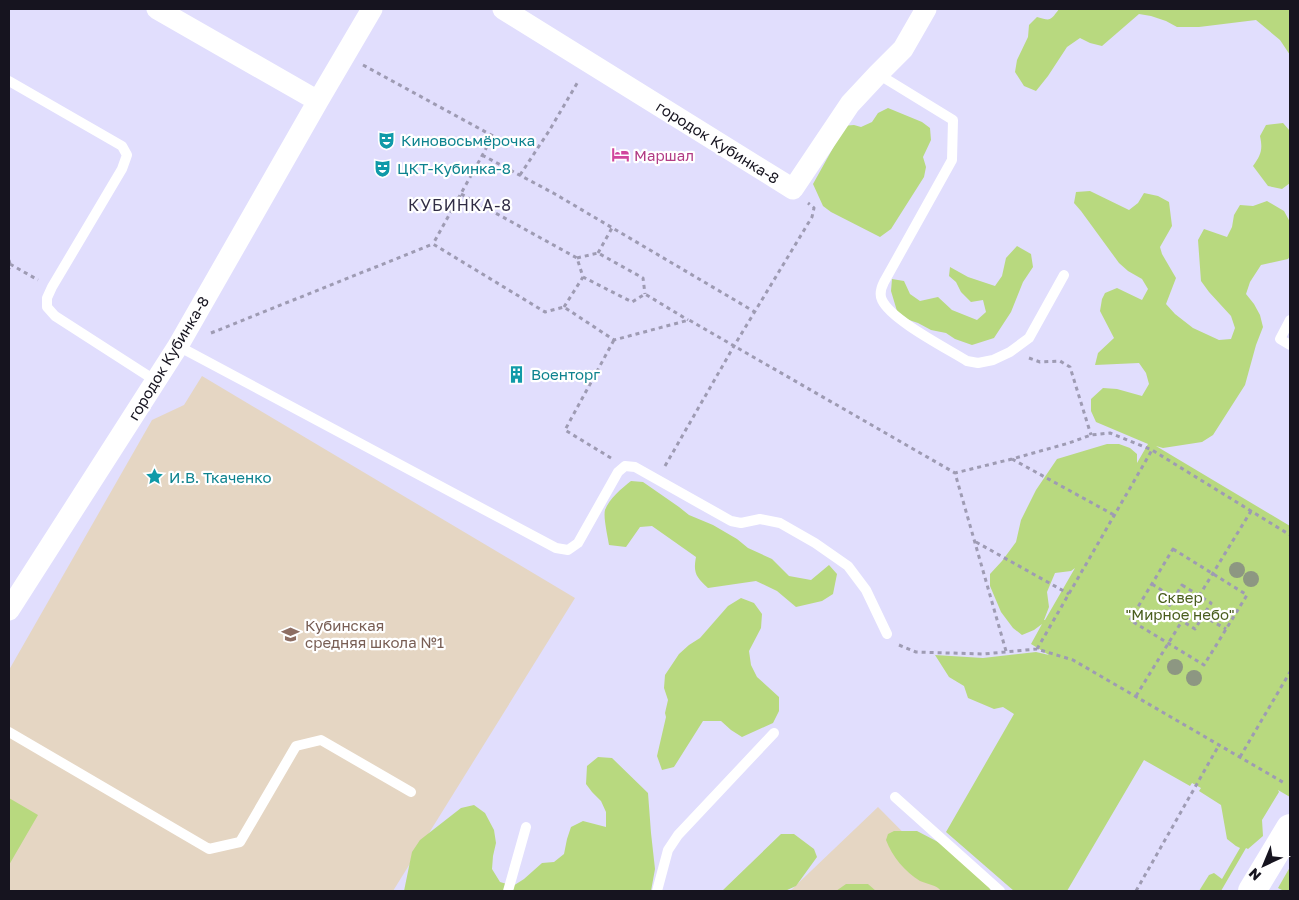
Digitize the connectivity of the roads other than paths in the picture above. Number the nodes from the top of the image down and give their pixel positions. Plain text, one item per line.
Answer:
1 (157, 9) edge
2 (372, 9) edge
3 (503, 9) edge
4 (926, 9) edge
5 (878, 74) junction
6 (9, 81) edge
7 (318, 101) junction
8 (1064, 275) dead end
9 (1290, 320) edge
10 (1290, 345) edge
11 (178, 346) junction
12 (156, 381) junction
13 (9, 610) edge
14 (887, 634) road end
15 (9, 732) edge
16 (774, 733) dead end
17 (411, 792) dead end
18 (895, 797) dead end
19 (526, 827) dead end
20 (1290, 828) edge
21 (508, 891) edge
22 (657, 891) edge
23 (1000, 891) edge
24 (1252, 891) edge

1 - 7 street
2 - 7 street, городок Кубинка-8
3 - 5 street, городок Кубинка-8
4 - 5 street, городок Кубинка-8
5 - 8 lane
6 - 12 lane
7 - 11 street, городок Кубинка-8
9 - 10 lane
11 - 12 street, городок Кубинка-8
11 - 14 lane
12 - 13 street, городок Кубинка-8
15 - 17 lane
16 - 22 lane
18 - 23 lane
19 - 21 lane
20 - 24 street

